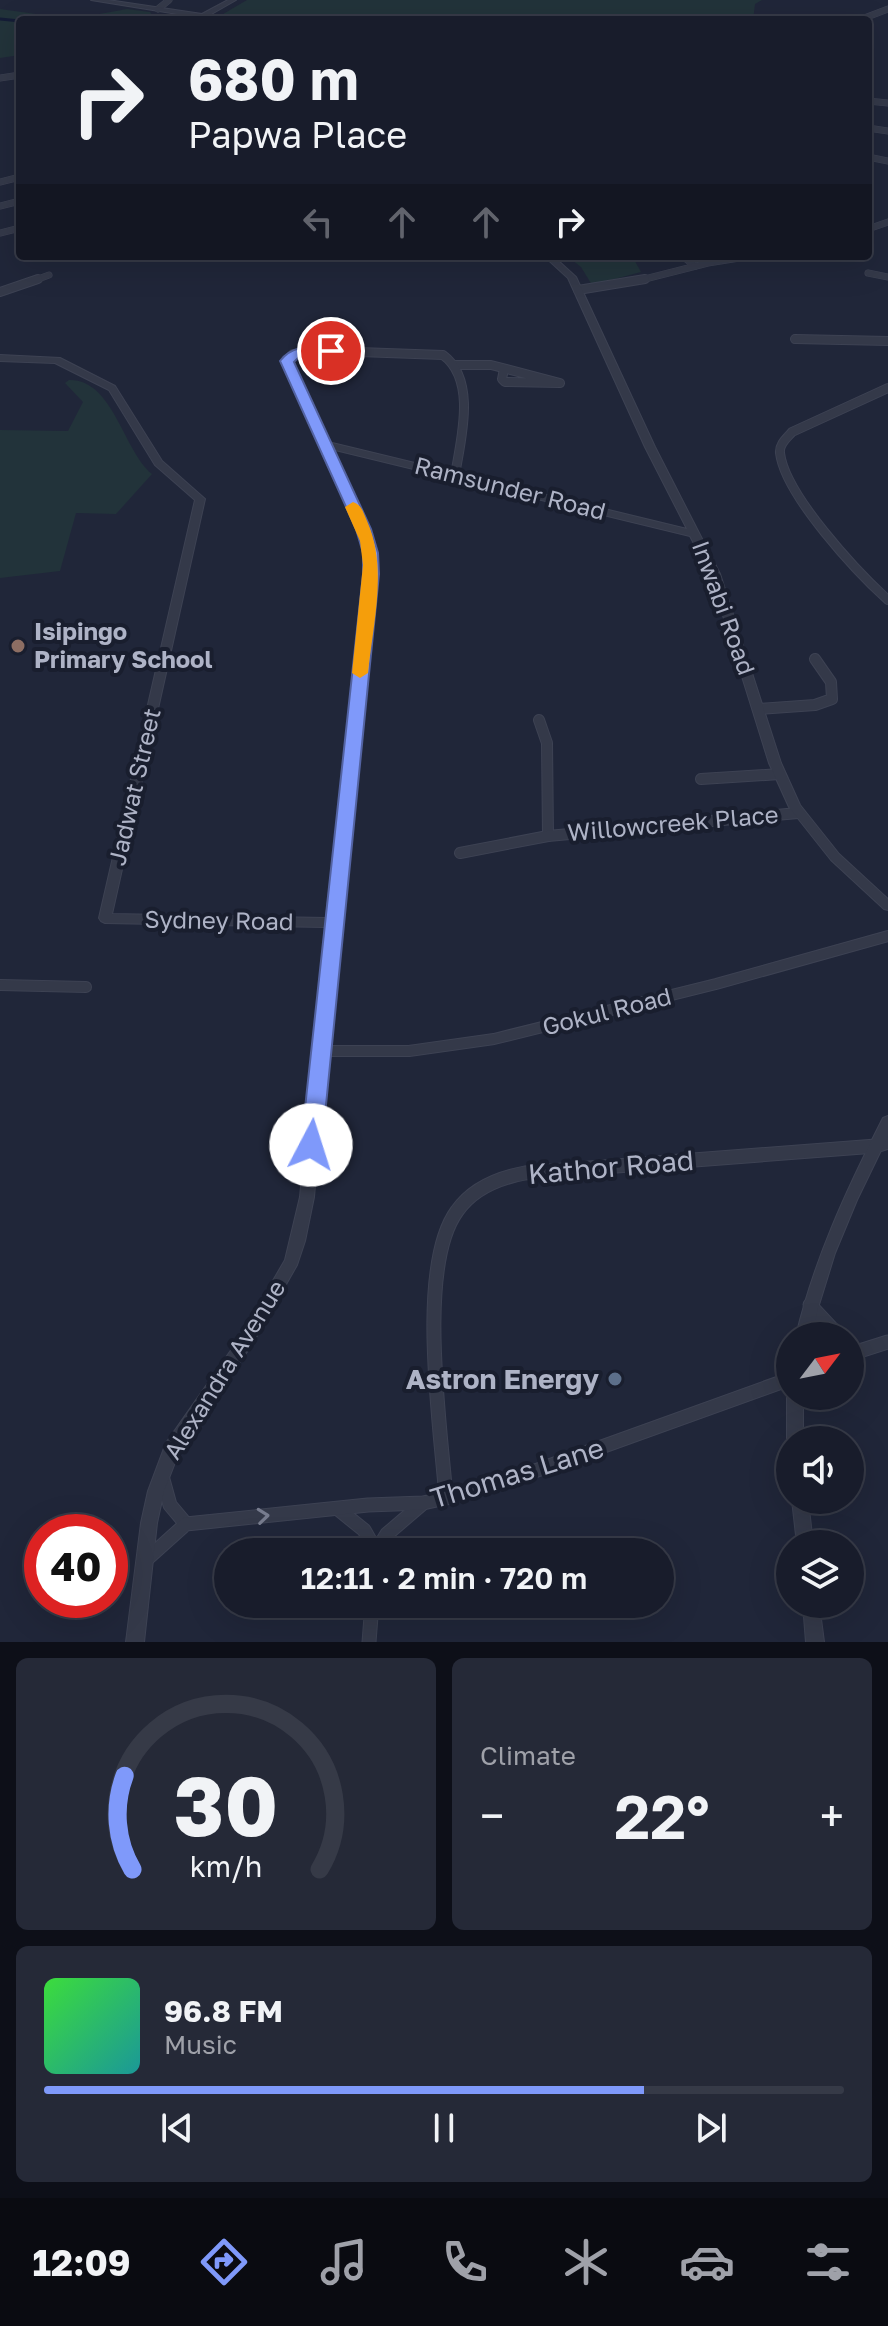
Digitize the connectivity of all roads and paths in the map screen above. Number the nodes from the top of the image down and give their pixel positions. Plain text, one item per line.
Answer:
1 (94, 0) edge
2 (169, 0) edge
3 (233, 0) edge
4 (158, 9) junction
5 (189, 16) edge
6 (202, 16) edge
7 (553, 260) edge
8 (687, 260) edge
9 (729, 260) edge
10 (695, 266) junction
11 (868, 273) dead end
12 (49, 275) dead end
13 (888, 277) edge
14 (578, 290) junction
15 (0, 292) edge
16 (795, 339) dead end
17 (888, 341) edge
18 (0, 358) edge
19 (456, 365) junction
20 (504, 369) junction
21 (888, 388) edge
22 (324, 444) junction
23 (455, 475) junction
24 (695, 534) junction
25 (888, 600) edge
26 (815, 659) dead end
27 (758, 709) junction
28 (539, 720) dead end
29 (780, 774) junction
30 (701, 779) dead end
31 (798, 813) junction
32 (548, 836) junction
33 (460, 853) dead end
34 (888, 906) edge
35 (105, 918) joint
36 (332, 923) junction
37 (888, 936) edge
38 (0, 985) edge
39 (86, 987) dead end
40 (319, 1051) junction
41 (888, 1122) edge
42 (882, 1144) edge
43 (810, 1305) junction
44 (807, 1322) edge
45 (826, 1322) edge
46 (888, 1342) edge
47 (864, 1347) edge
48 (776, 1384) edge
49 (162, 1474) junction
50 (446, 1498) junction
51 (423, 1503) junction
52 (337, 1509) junction
53 (186, 1524) junction
54 (369, 1538) edge
55 (386, 1538) edge
56 (147, 1559) junction
57 (371, 1618) edge
58 (812, 1618) edge
59 (135, 1642) edge
60 (369, 1642) edge
61 (815, 1642) edge

1 - 4 street
2 - 4 street
3 - 6 street
4 - 5 street
7 - 14 street, Inwabi Road
8 - 10 street
9 - 10 street
10 - 14 street
11 - 13 street
12 - 15 street
14 - 24 street, Inwabi Road
16 - 17 street
18 - 35 street, Jadwat Street
19 - 20 street
19 - 22 street, Alexandra Avenue
19 - 23 street
20 - 20 street
21 - 25 street
22 - 23 street, Ramsunder Road
22 - 36 street, Alexandra Avenue
23 - 24 street, Ramsunder Road
24 - 27 street, Inwabi Road
26 - 27 street
27 - 29 street, Inwabi Road
28 - 32 street, Willowcreek Place
29 - 30 street
29 - 31 street, Inwabi Road
31 - 32 street, Willowcreek Place
31 - 34 street, Inwabi Road
32 - 33 street, Willowcreek Place
35 - 36 street, Sydney Road
36 - 40 street, Alexandra Avenue
37 - 40 street, Gokul Road
38 - 39 street
40 - 49 street, Alexandra Avenue
41 - 42 street
42 - 43 street
42 - 50 street, Kathor Road
43 - 44 street
43 - 45 street
46 - 47 street
48 - 50 street, Thomas Lane
49 - 53 street
49 - 56 street, Alexandra Avenue
50 - 51 street, Thomas Lane
51 - 52 street, Thomas Lane
51 - 55 street
53 -> 52 street, Thomas Lane
52 - 54 street
53 - 56 street
56 - 59 street, Alexandra Avenue
57 - 60 street
58 - 61 street

